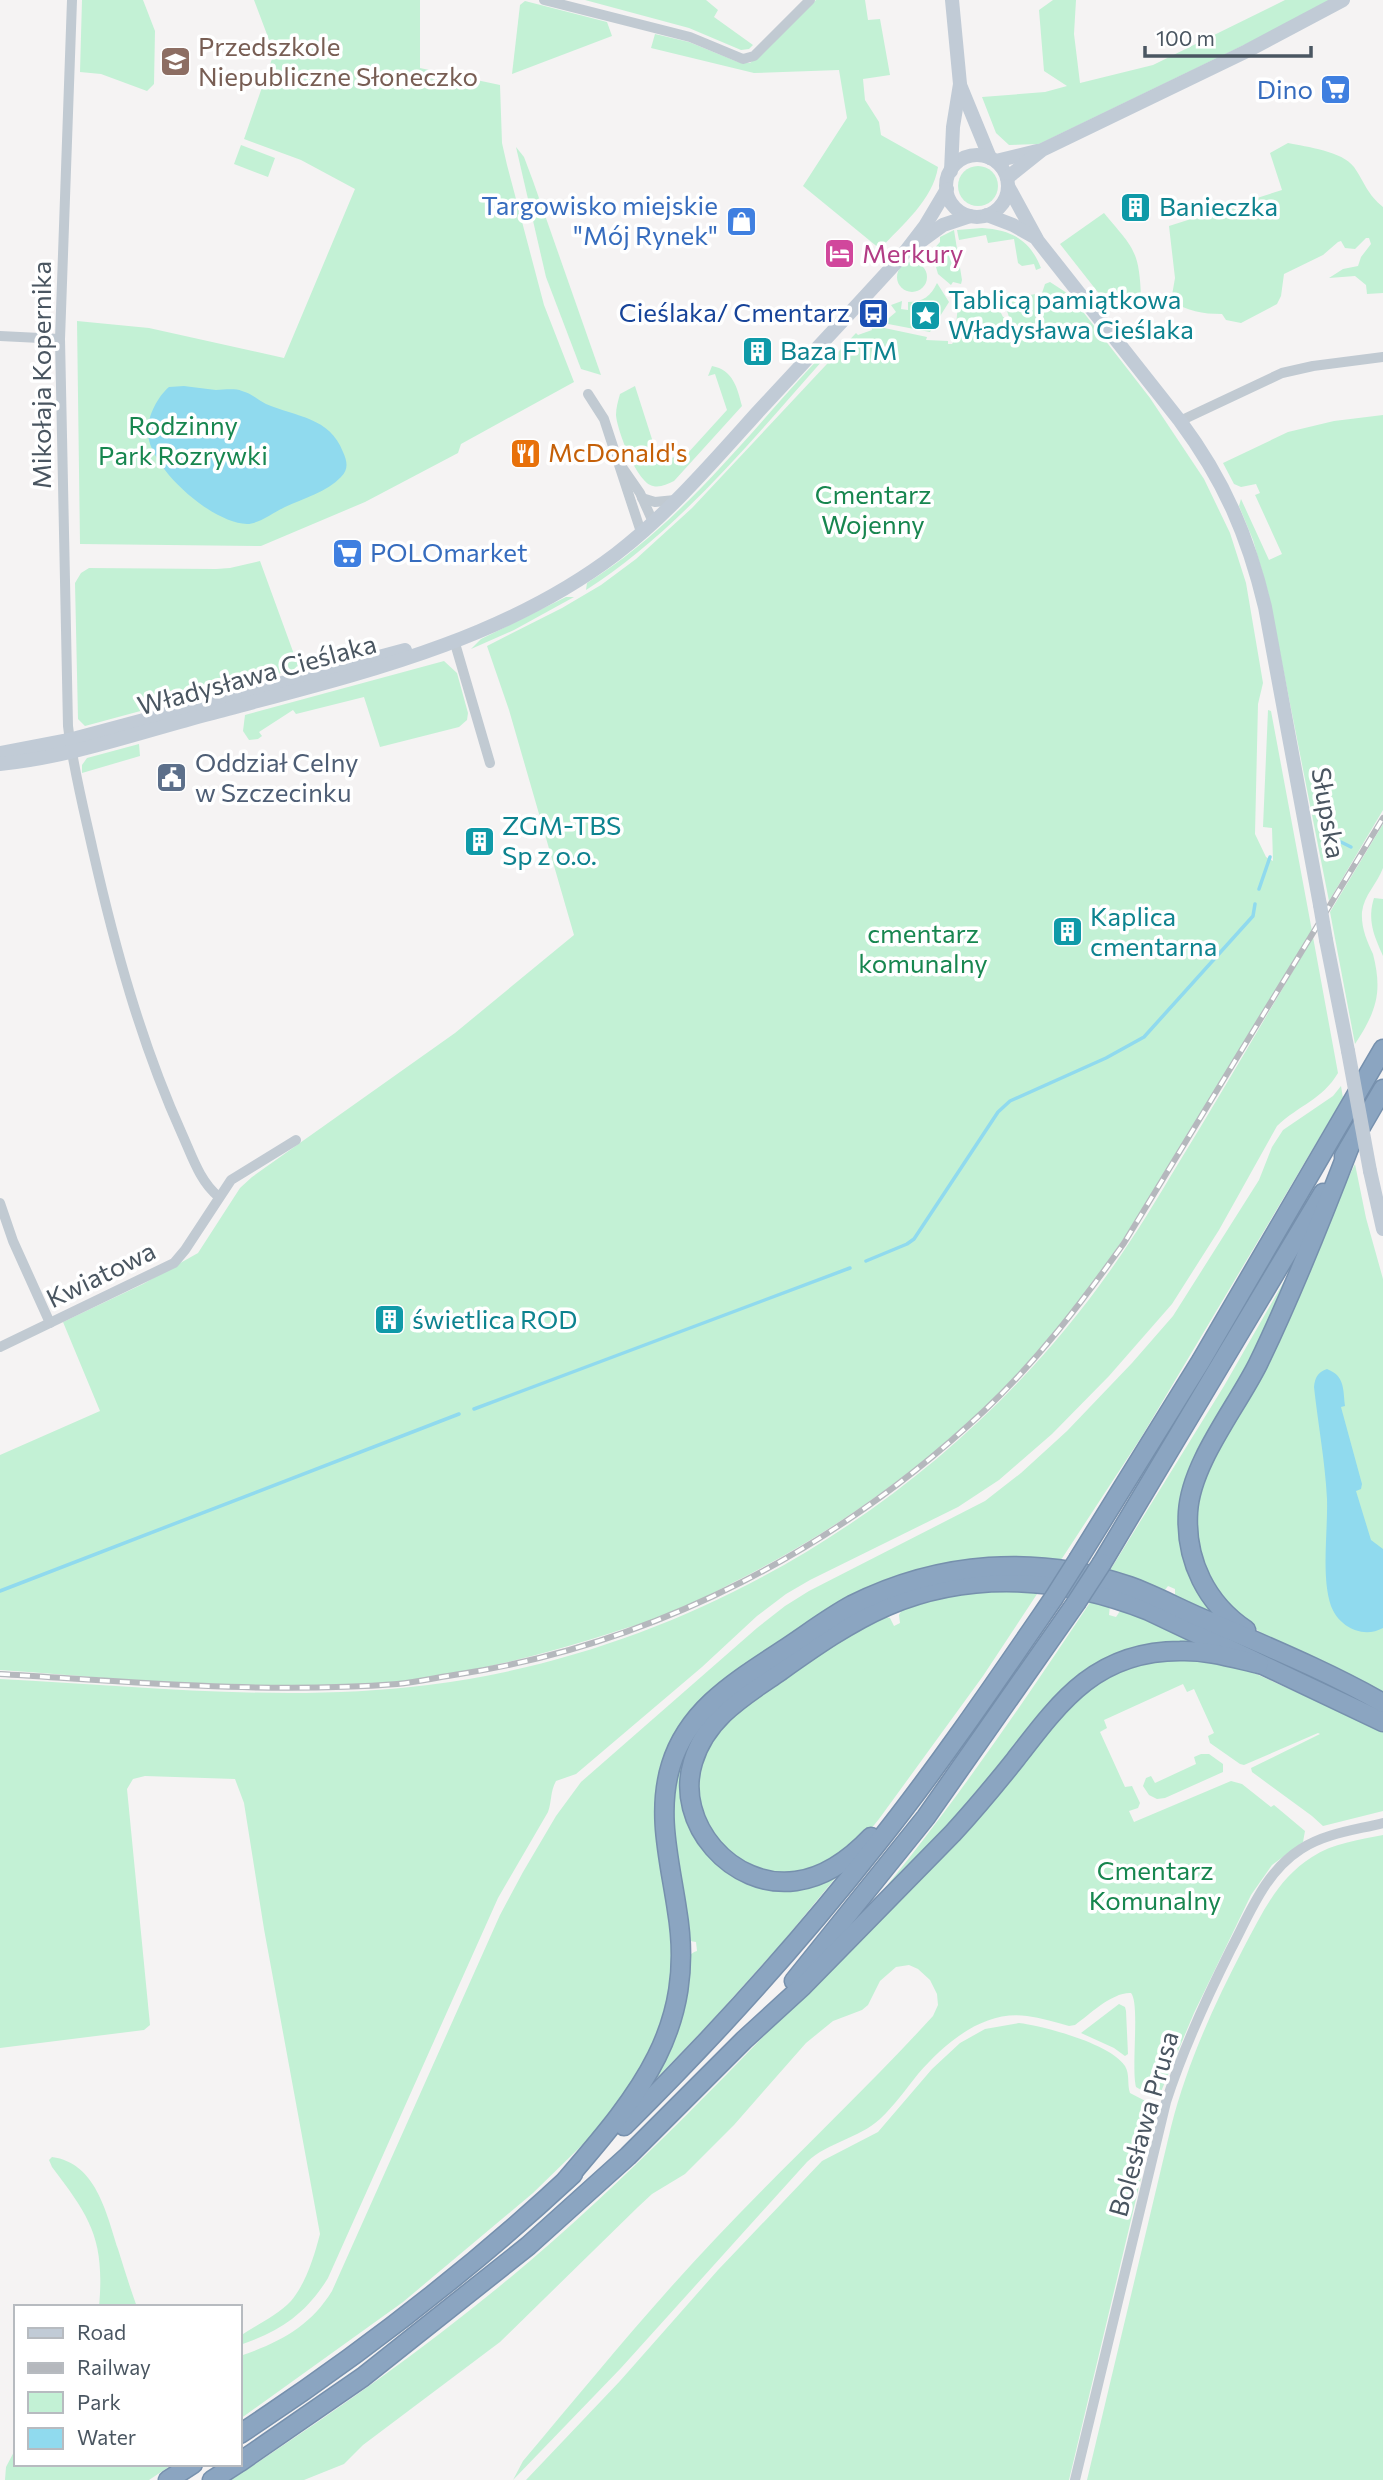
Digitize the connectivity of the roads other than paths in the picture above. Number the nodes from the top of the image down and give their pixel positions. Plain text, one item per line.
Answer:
1 (72, 0) edge
2 (544, 0) edge
3 (810, 0) edge
4 (951, 0) edge
5 (1343, 0) edge
6 (960, 84) junction
7 (1042, 150) junction
8 (993, 160) junction
9 (951, 171) junction
10 (1007, 182) junction
11 (947, 189) junction
12 (987, 215) junction
13 (970, 216) junction
14 (1036, 238) junction
15 (902, 256) junction
16 (0, 336) edge
17 (60, 338) junction
18 (1383, 358) edge
19 (588, 394) dead end
20 (1180, 421) junction
21 (621, 466) junction
22 (642, 498) junction
23 (676, 500) junction
24 (653, 522) junction
25 (641, 532) junction
26 (454, 640) junction
27 (70, 745) junction
28 (0, 753) edge
29 (490, 763) dead end
30 (0, 764) edge
31 (1383, 1049) edge
32 (1383, 1089) edge
33 (296, 1140) dead end
34 (1349, 1148) junction
35 (219, 1198) junction
36 (0, 1203) edge
37 (1383, 1230) edge
38 (50, 1323) junction
39 (0, 1347) edge
40 (1278, 1652) junction
41 (1259, 1664) junction
42 (1383, 1703) edge
43 (1383, 1722) edge
44 (923, 1784) junction
45 (1383, 1823) edge
46 (744, 2040) junction
47 (566, 2180) junction
48 (242, 2433) edge
49 (242, 2460) edge
50 (190, 2466) edge
51 (233, 2466) edge
52 (168, 2480) edge
53 (212, 2480) edge
54 (1075, 2480) edge

1 - 17 street, Mikołaja Kopernika
2 - 3 street
4 - 6 main road
5 - 7 main road
6 - 8 main road
6 - 9 main road
7 - 8 main road
7 - 10 main road
8 - 9 main road
8 - 10 main road
9 - 11 main road
10 - 12 main road
10 - 14 main road, Słupska
11 - 13 main road
11 - 15 main road, Władysława Cieślaka
12 - 13 main road
12 - 14 main road, Słupska
13 - 15 main road, Władysława Cieślaka
14 - 20 main road, Słupska
15 - 23 main road, Władysława Cieślaka
16 - 17 street
17 - 27 street, Mikołaja Kopernika
18 - 20 street
19 - 21 street
20 - 37 main road, Słupska, bridge
21 - 22 street
21 - 25 street
22 - 23 street
22 - 24 street
23 - 24 main road, Władysława Cieślaka
24 - 25 main road, Władysława Cieślaka
25 - 26 main road, Władysława Cieślaka
26 - 27 main road, Władysława Cieślaka
26 - 29 street
27 - 28 main road
27 - 30 main road
27 - 35 street, Mikołaja Kopernika
31 - 44 highway, bridge
32 - 34 highway
33 - 35 street, Kwiatowa
34 - 40 highway
34 - 46 highway, bridge
35 - 38 street, Kwiatowa
36 - 38 street
38 - 39 street, Kwiatowa
40 - 42 highway
40 - 47 highway
41 - 43 highway
41 - 44 highway
41 - 46 highway
44 - 47 highway
45 - 54 street, Bolesława Prusa
46 - 49 highway
47 - 48 highway
50 - 52 highway
51 - 53 highway

